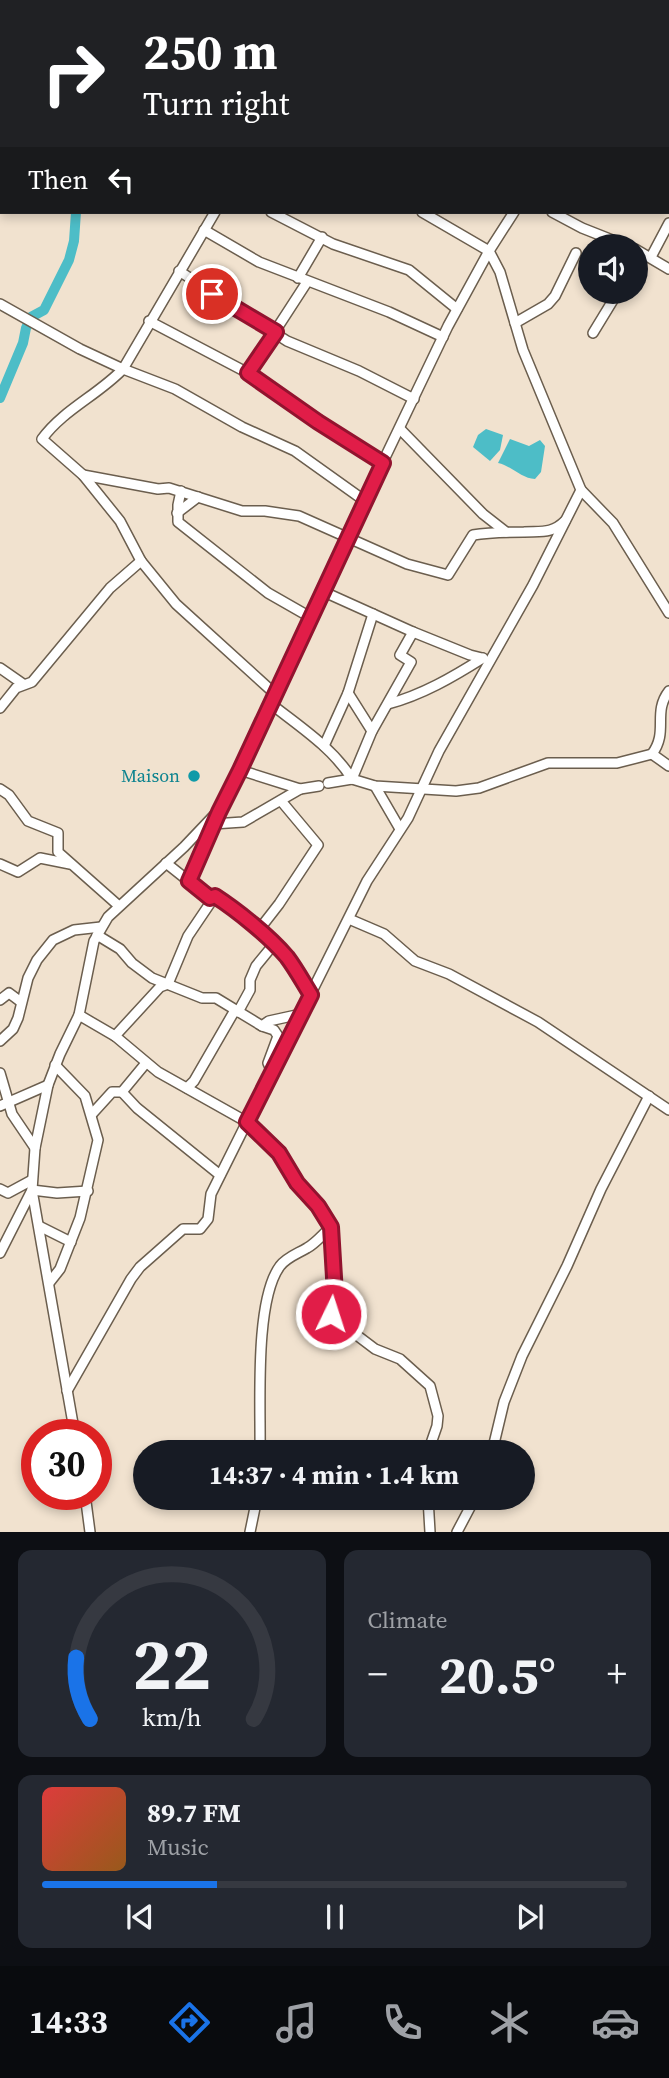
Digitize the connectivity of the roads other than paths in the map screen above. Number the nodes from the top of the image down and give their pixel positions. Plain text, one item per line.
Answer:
1 (214, 214) edge
2 (275, 214) edge
3 (425, 214) edge
4 (513, 214) edge
5 (556, 214) edge
6 (669, 223) edge
7 (204, 230) junction
8 (596, 234) edge
9 (321, 237) junction
10 (489, 251) junction
11 (576, 253) dead end
12 (648, 256) edge
13 (651, 257) junction
14 (669, 269) edge
15 (179, 271) junction
16 (303, 280) junction
17 (0, 304) edge
18 (611, 304) edge
19 (457, 309) junction
20 (149, 321) junction
21 (515, 323) junction
22 (276, 332) junction
23 (593, 333) dead end
24 (443, 337) junction
25 (122, 369) junction
26 (248, 373) junction
27 (414, 399) junction
28 (400, 429) junction
29 (383, 463) junction
30 (83, 475) junction
31 (581, 490) junction
32 (181, 491) junction
33 (198, 497) junction
34 (365, 501) junction
35 (177, 513) junction
36 (569, 517) junction
37 (509, 534) junction
38 (347, 538) junction
39 (141, 561) junction
40 (322, 591) junction
41 (669, 613) edge
42 (373, 614) junction
43 (310, 617) junction
44 (413, 632) junction
45 (497, 651) junction
46 (482, 658) junction
47 (0, 668) edge
48 (23, 684) junction
49 (669, 691) edge
50 (274, 693) junction
51 (348, 693) junction
52 (271, 704) junction
53 (388, 704) junction
54 (0, 708) edge
55 (372, 731) junction
56 (324, 746) junction
57 (652, 754) junction
58 (669, 766) edge
59 (240, 770) junction
60 (352, 779) junction
61 (375, 786) junction
62 (0, 789) edge
63 (300, 789) junction
64 (421, 789) junction
65 (282, 802) junction
66 (219, 812) junction
67 (213, 824) junction
68 (400, 829) junction
69 (166, 863) junction
70 (0, 864) edge
71 (72, 864) junction
72 (189, 881) junction
73 (215, 896) junction
74 (118, 906) junction
75 (349, 919) junction
76 (99, 931) junction
77 (258, 931) junction
78 (274, 944) junction
79 (168, 984) junction
80 (311, 995) junction
81 (0, 1000) edge
82 (21, 1002) junction
83 (236, 1011) junction
84 (301, 1014) junction
85 (79, 1015) junction
86 (262, 1026) junction
87 (115, 1036) junction
88 (0, 1041) edge
89 (146, 1063) junction
90 (55, 1065) junction
91 (272, 1072) junction
92 (0, 1073) edge
93 (48, 1085) junction
94 (187, 1088) junction
95 (122, 1092) junction
96 (649, 1096) junction
97 (4, 1104) edge
98 (669, 1111) edge
99 (92, 1114) junction
100 (247, 1122) junction
101 (35, 1148) junction
102 (220, 1175) junction
103 (32, 1185) junction
104 (0, 1189) edge
105 (88, 1191) junction
106 (39, 1226) junction
107 (331, 1227) junction
108 (71, 1242) junction
109 (0, 1253) edge
110 (49, 1283) junction
111 (67, 1391) junction
112 (72, 1419) edge
113 (260, 1440) edge
114 (432, 1440) edge
115 (495, 1440) edge
116 (87, 1510) edge
117 (255, 1510) edge
118 (429, 1510) edge
119 (469, 1510) edge
120 (90, 1532) edge
121 (250, 1532) edge
122 (430, 1532) edge
123 (457, 1532) edge

1 - 7 street
2 - 9 street
3 - 10 street
4 - 10 street
5 - 8 street
6 - 13 street
7 - 15 street
7 - 16 street
9 - 16 street
9 - 19 street
10 - 19 street
10 - 21 street
11 - 21 street
12 - 13 street
13 - 14 street
15 - 20 street
15 - 22 street
16 - 22 street
16 - 24 street
17 - 25 street
18 - 23 street
19 - 24 street
20 - 25 street
20 - 26 street
21 - 31 street
22 - 26 street
22 - 27 street
24 - 27 street
25 - 30 street
25 - 34 street
26 - 29 street
27 - 28 street
28 - 29 street
28 - 37 street
29 - 34 street
30 - 32 street
30 - 39 street
31 - 36 street
31 - 41 street
32 - 33 street
32 - 35 street
33 - 35 street
33 - 38 street
34 - 38 street
35 - 43 street
36 - 37 street
36 - 45 street
37 - 38 street
38 - 40 street
39 - 48 street
39 - 50 street
40 - 42 street
40 - 43 street
42 - 44 street
42 - 51 street
43 - 50 street
44 - 46 street
44 - 53 street
45 - 46 street
45 - 64 street
46 - 53 street
47 - 48 street
48 - 54 street
49 - 57 street
50 - 52 street
51 - 55 street
51 - 56 street
52 - 56 street
52 - 59 street
53 - 55 street
55 - 60 street
56 - 60 street
57 - 58 street
57 - 64 street
59 - 63 street
59 - 66 street
60 - 61 street
60 - 63 street
61 - 64 street
61 - 68 street
62 - 71 street
63 - 65 street
64 - 68 street
65 - 67 street
65 - 77 street
66 - 67 street
66 - 69 street
67 - 72 street
68 - 75 street
69 - 72 street
69 - 74 street
70 - 71 street
71 - 74 street
72 - 73 street
73 - 77 street
73 - 79 street
74 - 76 street
75 - 80 street
75 - 96 street
76 - 79 street
76 - 82 street
76 - 85 street
77 - 78 street
78 - 80 street
78 - 83 street
79 - 83 street
79 - 87 street
80 - 84 street
81 - 82 street
82 - 88 street
83 - 86 street
83 - 94 street
84 - 86 street
84 - 91 street
85 - 87 street
85 - 90 street
86 - 91 street
87 - 89 street
89 - 94 street
89 - 95 street
90 - 93 street
90 - 99 street
91 - 100 street
92 - 97 street
93 - 97 street
93 - 101 street
94 - 100 street
95 - 99 street
95 - 102 street
96 - 98 street
96 - 115 street
97 - 101 street
99 - 105 street
100 - 102 street
100 - 107 street
101 - 103 street
102 - 111 street
103 - 104 street
103 - 105 street
103 - 106 street
103 - 109 street
105 - 108 street
106 - 108 street
106 - 110 street
107 - 113 street
107 - 114 street
108 - 110 street
110 - 111 street
111 - 112 street
116 - 120 street
117 - 121 street
118 - 122 street
119 - 123 street

